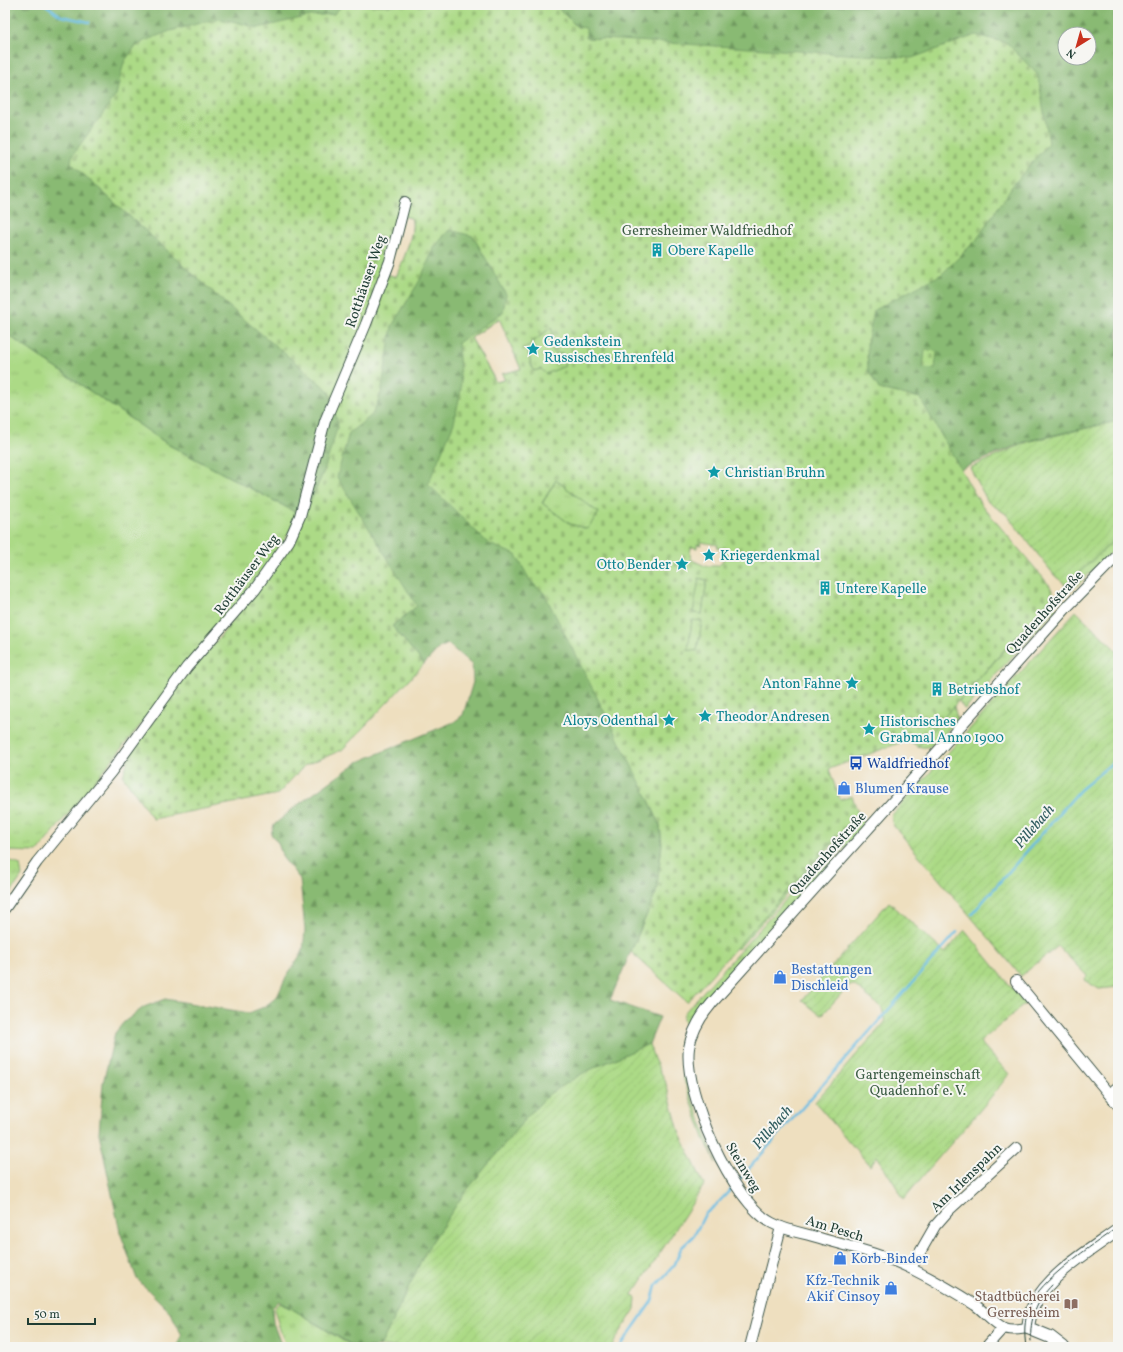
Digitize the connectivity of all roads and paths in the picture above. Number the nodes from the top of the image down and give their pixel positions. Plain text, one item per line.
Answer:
1 (405, 202) dead end
2 (1118, 555) edge
3 (5, 908) edge
4 (1016, 981) dead end
5 (693, 1033) joint
6 (1118, 1087) edge
7 (1109, 1094) junction
8 (1118, 1104) edge
9 (1017, 1148) dead end
10 (781, 1227) junction
11 (1118, 1230) edge
12 (911, 1268) junction
13 (1003, 1328) junction
14 (1028, 1328) junction
15 (750, 1347) edge
16 (986, 1347) edge
17 (1063, 1347) edge

1 - 3 street, Rotthäuser Weg
2 - 5 street, Quadenhofstraße
4 - 7 street
5 - 10 street, Steinweg
6 - 7 street
7 - 8 street
9 - 12 street, Am Irlenspahn
10 - 12 street, Am Pesch
10 - 15 street
11 - 14 street
12 - 13 street, Am Pesch
13 - 14 street
13 - 16 street
14 - 17 street

